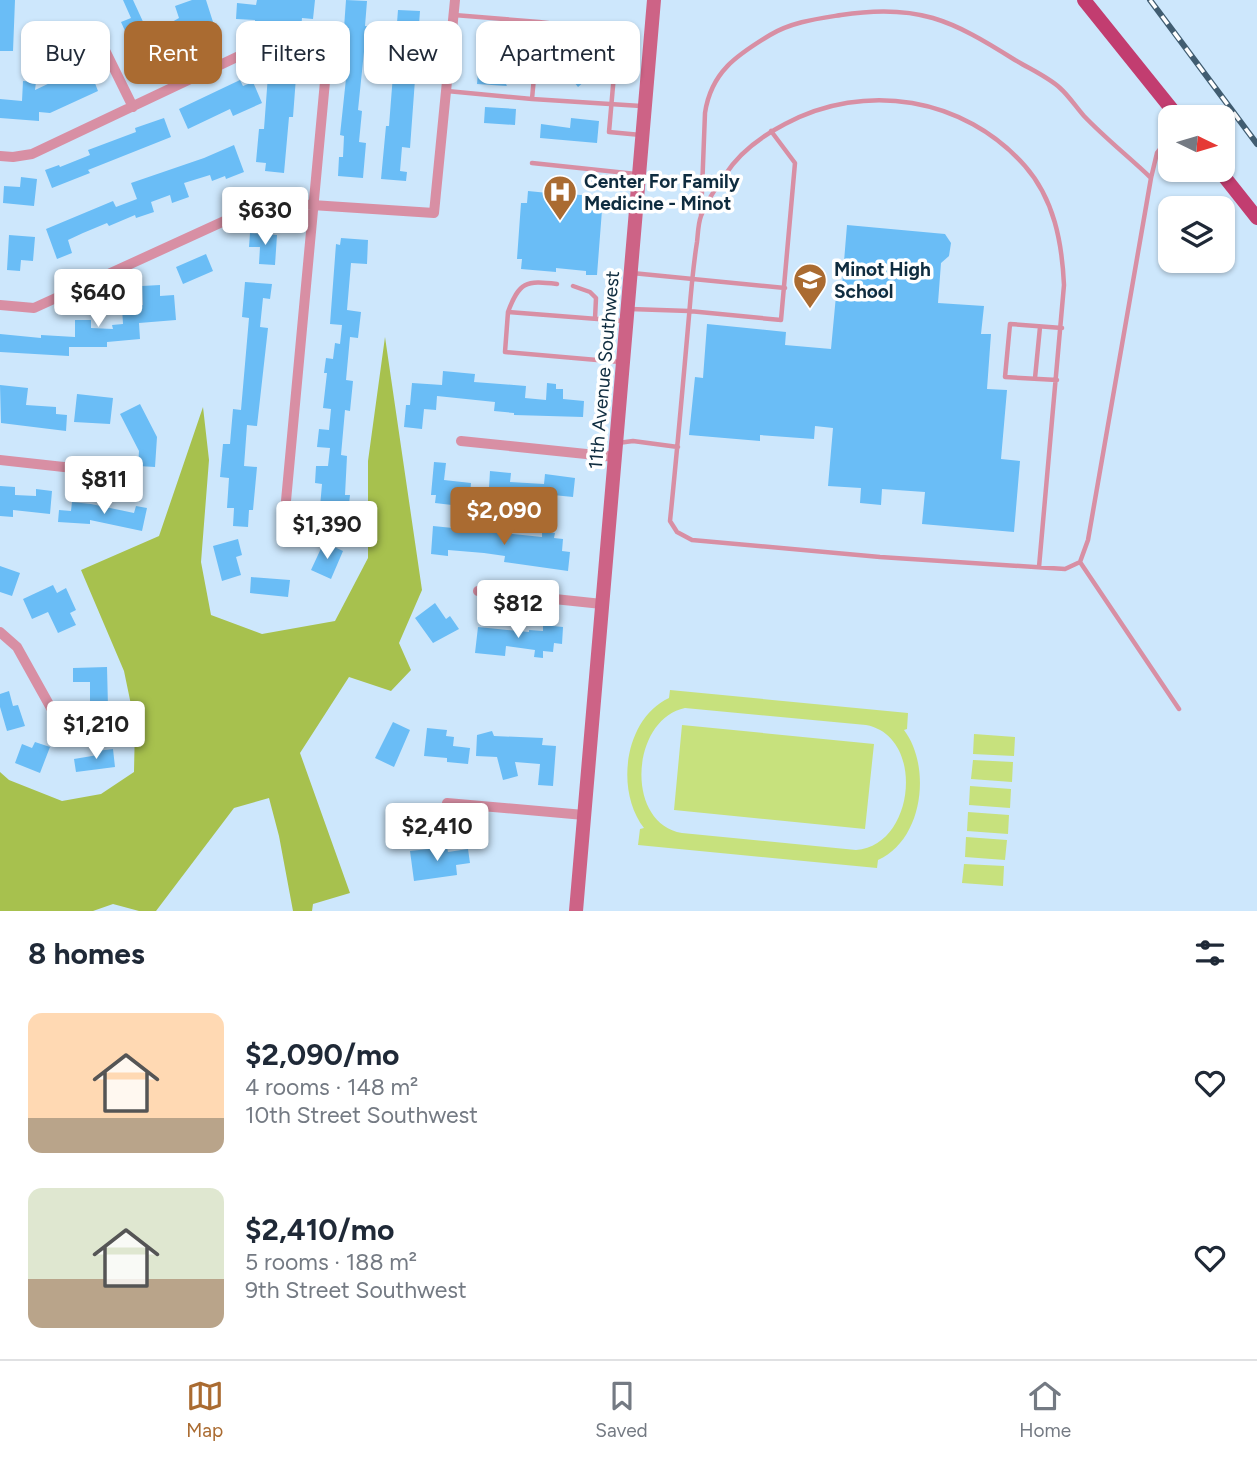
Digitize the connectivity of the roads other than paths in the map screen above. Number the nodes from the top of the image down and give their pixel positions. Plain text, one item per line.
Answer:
1 (455, 0) edge
2 (654, 0) edge
3 (1084, 0) edge
4 (453, 15) junction
5 (527, 21) edge
6 (110, 60) edge
7 (533, 84) edge
8 (613, 84) edge
9 (446, 90) junction
10 (532, 99) junction
11 (611, 103) junction
12 (1168, 105) edge
13 (645, 106) junction
14 (133, 107) junction
15 (771, 131) junction
16 (643, 135) junction
17 (1158, 152) edge
18 (0, 156) edge
19 (532, 163) dead end
20 (641, 174) junction
21 (1151, 178) junction
22 (1228, 182) edge
23 (314, 205) junction
24 (701, 217) junction
25 (1257, 218) edge
26 (632, 273) junction
27 (692, 278) junction
28 (557, 284) dead end
29 (573, 286) dead end
30 (785, 288) junction
31 (0, 305) edge
32 (689, 311) junction
33 (508, 312) junction
34 (628, 315) junction
35 (594, 319) junction
36 (1040, 327) junction
37 (1062, 328) junction
38 (624, 362) junction
39 (1035, 379) junction
40 (1057, 380) junction
41 (461, 441) dead end
42 (678, 447) junction
43 (616, 450) junction
44 (0, 460) edge
45 (100, 471) dead end
46 (283, 533) dead end
47 (1080, 562) junction
48 (1039, 567) junction
49 (478, 591) dead end
50 (602, 604) junction
51 (0, 632) edge
52 (1179, 709) dead end
53 (56, 717) dead end
54 (447, 803) dead end
55 (584, 815) junction
56 (576, 911) edge

1 - 4 street
2 - 13 street, 11th Avenue Southwest
3 - 12 main road
4 - 5 lane
4 - 9 street
6 - 14 street
7 - 10 lane
8 - 11 lane
9 - 10 lane
9 - 23 street
10 - 11 lane
11 - 13 lane
11 - 16 lane
13 - 16 street, 11th Avenue Southwest
14 - 18 street
14 - 23 street
15 - 24 lane
15 - 30 lane
15 - 37 lane
16 - 20 street, 11th Avenue Southwest
17 - 21 lane
19 - 20 lane
20 - 26 street, 11th Avenue Southwest
21 - 24 lane
21 - 47 lane
22 - 25 main road
23 - 31 street
23 - 46 street
24 - 27 lane
26 - 27 lane
26 - 34 street, 11th Avenue Southwest
27 - 30 lane
27 - 32 lane
28 - 33 lane
29 - 35 lane
30 - 32 lane
32 - 34 lane
32 - 42 lane
33 - 35 lane
33 - 38 lane
34 - 35 lane
34 - 38 street, 11th Avenue Southwest
36 - 37 lane
36 - 39 lane
36 - 39 lane
37 - 40 lane
38 - 43 street, 11th Avenue Southwest
39 - 40 lane
40 - 48 lane
41 - 43 street
42 - 43 lane
42 - 48 lane
43 - 50 street, 11th Avenue Southwest
44 - 45 street
47 - 48 lane
47 - 52 lane
49 - 50 street
50 - 55 street, 11th Avenue Southwest
51 - 53 street
54 - 55 street
55 - 56 street, 11th Avenue Southwest

